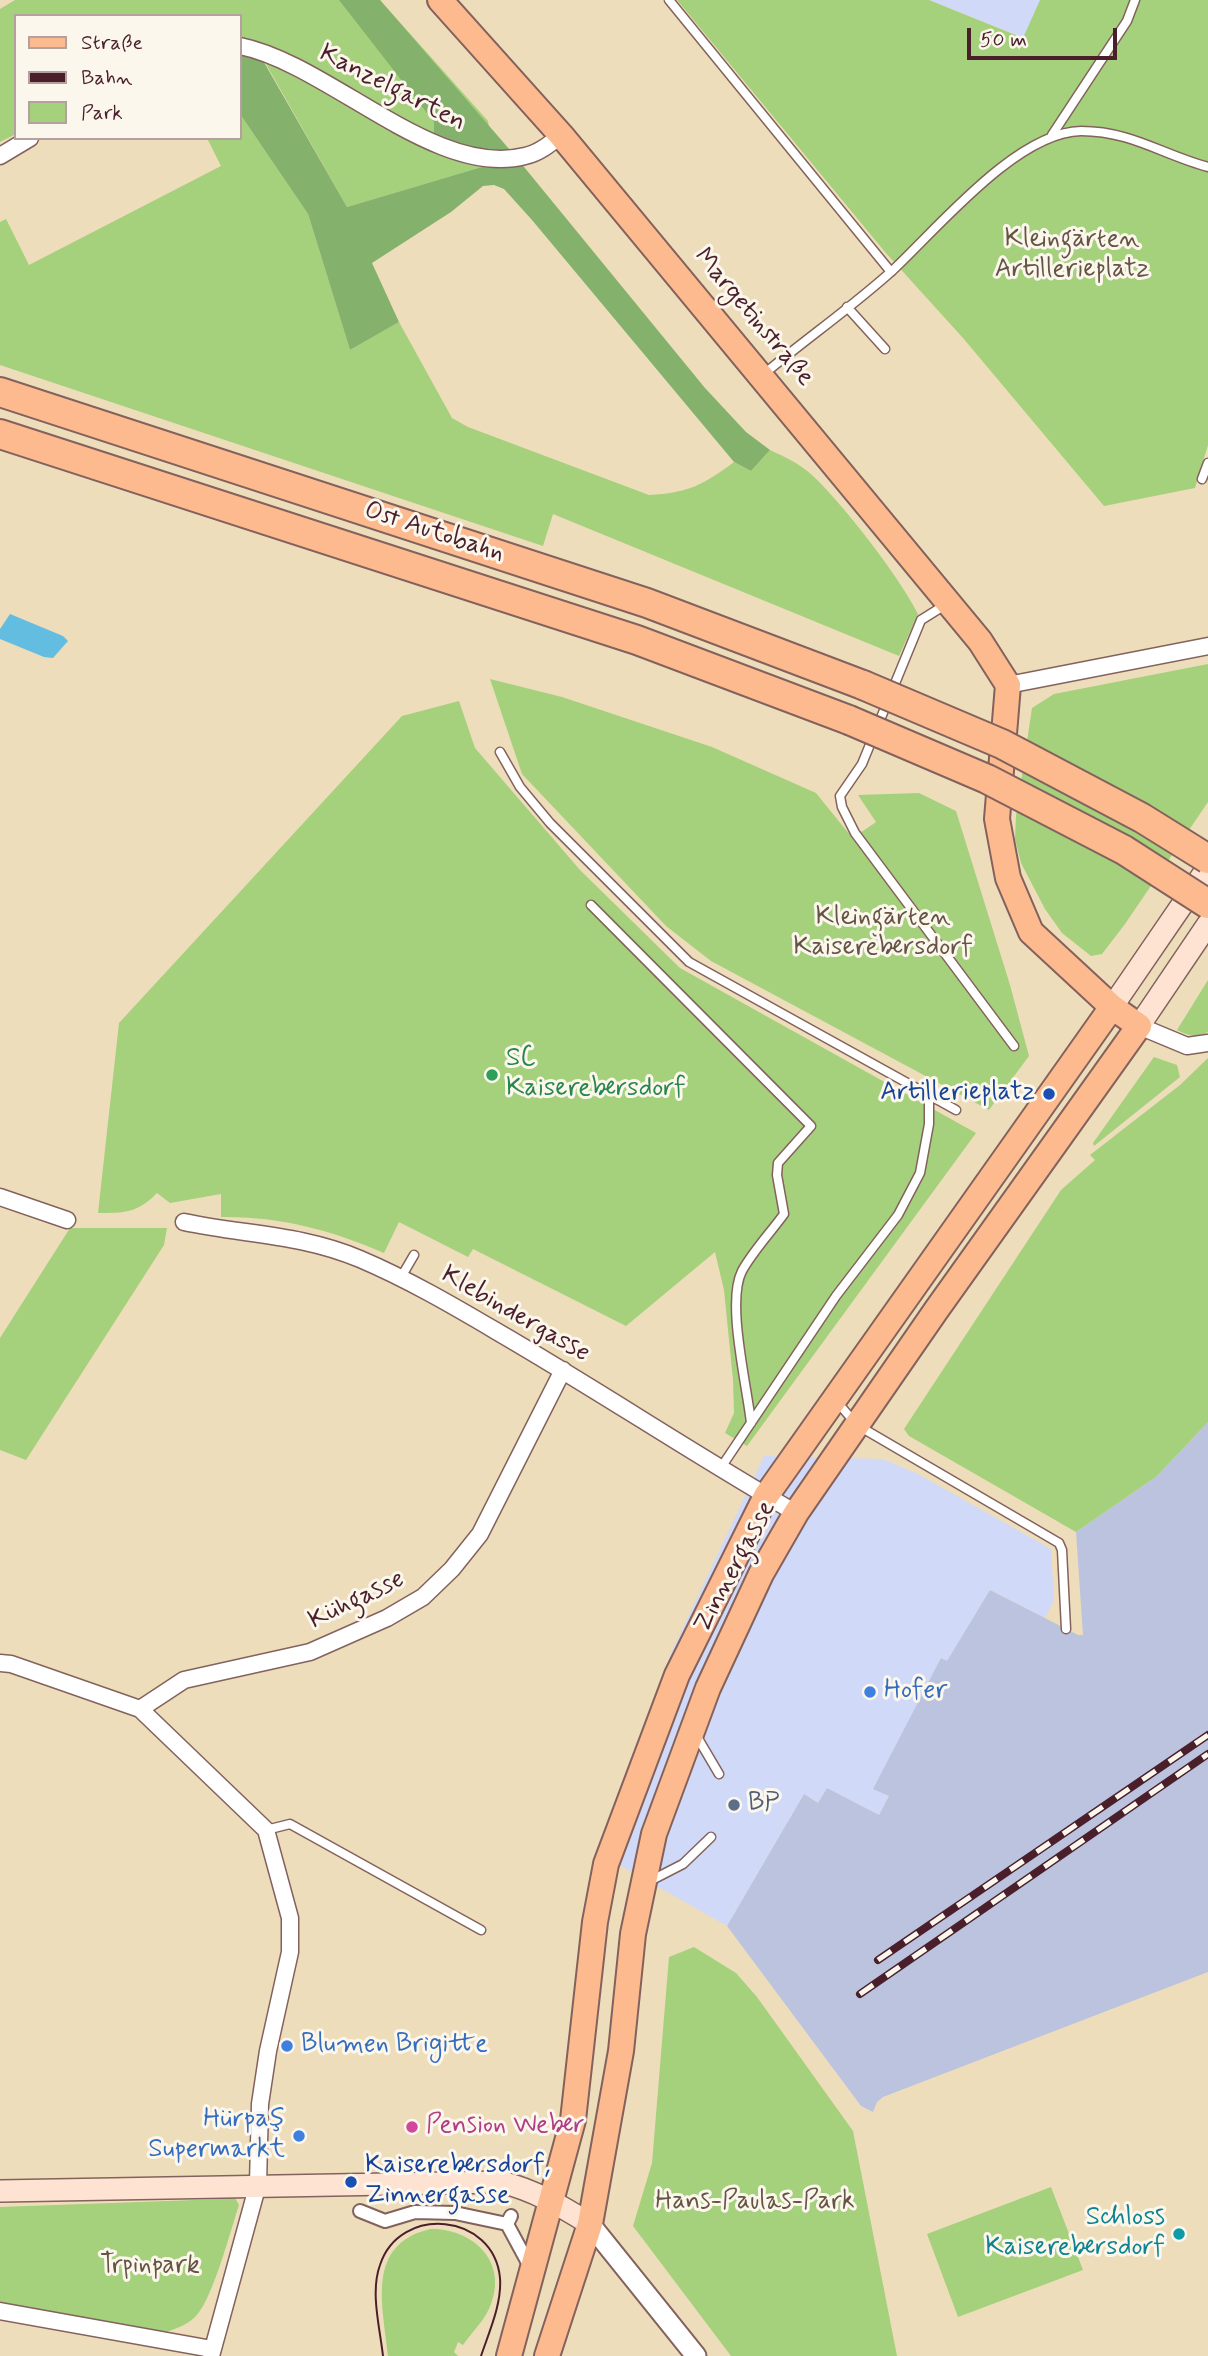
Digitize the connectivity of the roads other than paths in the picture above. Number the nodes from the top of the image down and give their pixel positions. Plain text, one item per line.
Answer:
1 (440, 0) edge
2 (669, 0) edge
3 (1135, 0) edge
4 (242, 47) edge
5 (561, 135) junction
6 (1052, 135) junction
7 (27, 140) edge
8 (0, 156) edge
9 (1208, 167) edge
10 (891, 272) junction
11 (847, 307) junction
12 (885, 349) dead end
13 (762, 376) junction
14 (0, 392) edge
15 (0, 434) edge
16 (1208, 463) edge
17 (1202, 479) dead end
18 (948, 604) junction
19 (1208, 646) edge
20 (1008, 685) junction
21 (500, 752) dead end
22 (1208, 859) edge
23 (1208, 867) edge
24 (1208, 904) edge
25 (591, 905) dead end
26 (1208, 924) edge
27 (1112, 1007) junction
28 (1139, 1026) junction
29 (1208, 1043) edge
30 (1014, 1046) dead end
31 (929, 1095) junction
32 (956, 1110) dead end
33 (0, 1197) edge
34 (67, 1220) dead end
35 (184, 1222) dead end
36 (414, 1255) dead end
37 (400, 1279) junction
38 (563, 1370) junction
39 (834, 1399) junction
40 (751, 1423) junction
41 (857, 1425) junction
42 (720, 1469) junction
43 (766, 1496) junction
44 (796, 1513) junction
45 (1066, 1629) dead end
46 (0, 1663) edge
47 (140, 1709) junction
48 (693, 1730) junction
49 (719, 1774) dead end
50 (266, 1830) junction
51 (711, 1837) dead end
52 (644, 1884) junction
53 (481, 1930) dead end
54 (258, 2184) junction
55 (0, 2191) edge
56 (552, 2201) junction
57 (360, 2210) dead end
58 (590, 2224) junction
59 (527, 2261) dead end
60 (0, 2311) edge
61 (212, 2353) edge
62 (509, 2356) edge
63 (547, 2356) edge
64 (696, 2356) edge

1 - 5 main road, Margetinstraße
2 - 10 lane
3 - 6 lane
4 - 5 street, Kanzelgarten
5 - 13 main road, Margetinstraße
6 - 9 lane
6 - 10 lane
7 - 8 street
10 - 11 lane
11 - 12 lane
11 - 13 lane
13 - 18 main road, Margetinstraße
14 - 22 highway, Ost Autobahn, bridge
15 - 24 highway, Ost Autobahn, bridge
16 - 17 lane
18 - 20 main road, Margetinstraße
18 - 30 lane
19 - 20 street
20 - 27 main road
21 - 31 lane
23 - 27 main road
25 - 40 lane
26 - 28 main road
27 - 28 main road
27 - 39 main road, Zinnergasse
28 - 29 street
28 - 41 main road, Zinnergasse
31 - 32 lane
31 - 40 lane
33 - 34 street
35 - 37 street, Klebindergasse
36 - 37 lane
37 - 38 street, Klebindergasse
38 - 42 street, Klebindergasse
38 - 47 street, Kühgasse
39 - 41 lane
39 - 43 main road, Zinnergasse
40 - 42 lane
41 - 44 main road, Zinnergasse
41 - 45 lane
42 - 43 street, Klebindergasse
43 - 44 street, Klebindergasse
43 - 56 main road, Zinnergasse
44 - 48 main road, Zinnergasse
46 - 47 street
47 - 50 street
48 - 49 lane
48 - 52 main road, Zinnergasse
50 - 53 lane
50 - 54 street
51 - 52 lane
52 - 58 main road, Zinnergasse
54 - 55 main road
54 - 56 main road
54 - 61 street
56 - 58 main road
56 - 62 main road, Zinnergasse
57 - 59 street
58 - 63 main road, Zinnergasse
58 - 64 street
60 - 61 street

